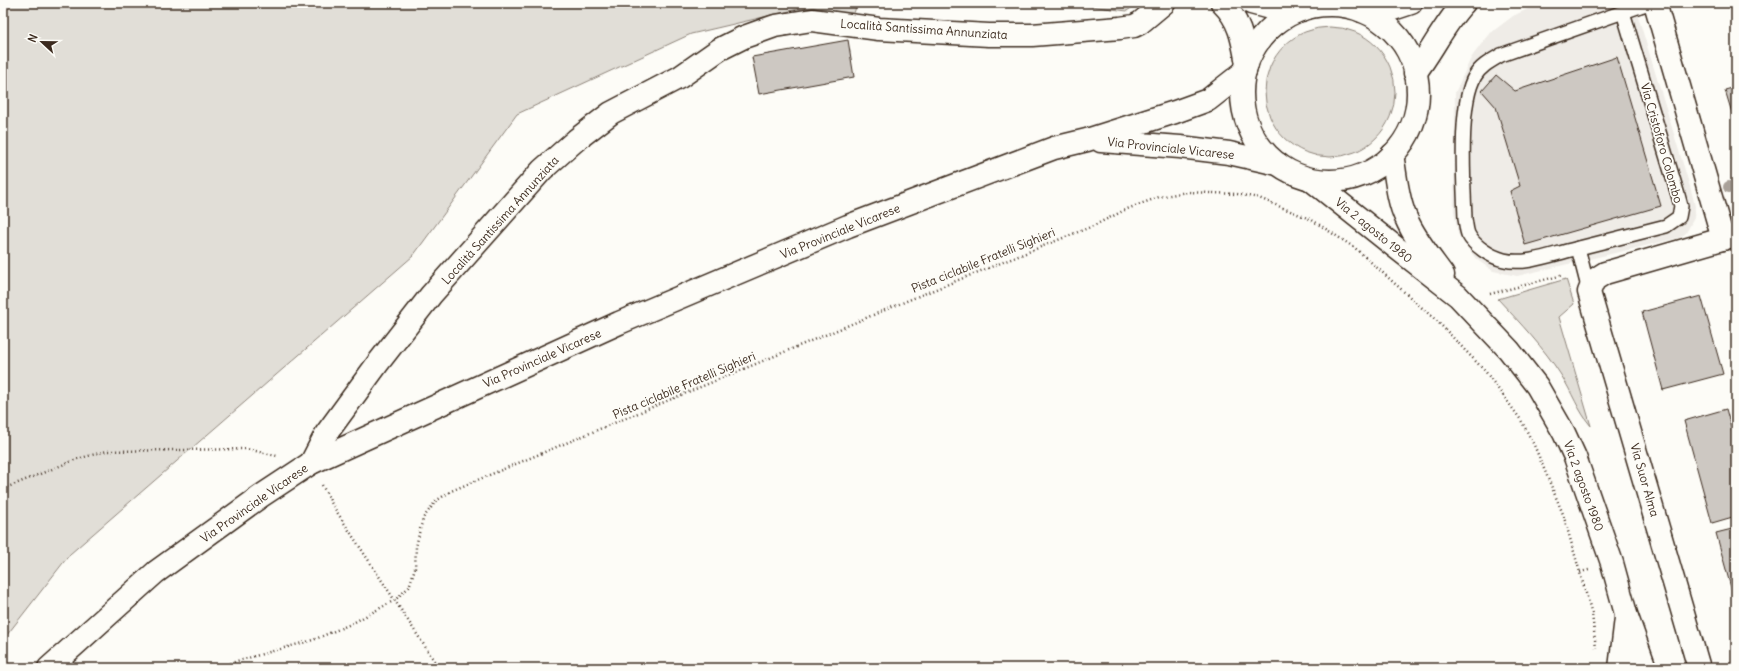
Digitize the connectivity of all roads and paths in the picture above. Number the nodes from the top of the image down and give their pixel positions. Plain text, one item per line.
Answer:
1 (1164, 3) edge
2 (1222, 3) edge
3 (1251, 3) edge
4 (1411, 3) edge
5 (1464, 3) edge
6 (1650, 3) edge
7 (1655, 3) edge
8 (1301, 10) junction
9 (1362, 11) junction
10 (1623, 12) junction
11 (1246, 68) junction
12 (1415, 73) junction
13 (1087, 140) junction
14 (1392, 155) junction
15 (1278, 164) junction
16 (1310, 178) junction
17 (1730, 237) edge
18 (1578, 248) junction
19 (1563, 276) dead end
20 (1589, 292) junction
21 (1465, 302) junction
22 (1449, 333) junction
23 (311, 463) junction
24 (3, 488) edge
25 (394, 600) junction
26 (1626, 614) junction
27 (1597, 654) dead end
28 (49, 668) edge
29 (219, 668) edge
30 (439, 668) edge
31 (1620, 668) edge
32 (1645, 668) edge
33 (1699, 668) edge

1 - 23 street, Località Santissima Annunziata
2 - 11 street
3 - 8 street
4 - 9 street
5 - 12 street
6 - 10 lane, Via Cristoforo Colombo
7 - 17 street
8 - 9 street
8 - 11 street
9 - 12 street
10 - 18 lane, Via Cristoforo Colombo
10 - 18 lane, Via Cristoforo Colombo
11 - 13 street, Via Provinciale Vicarese
11 - 15 street
12 - 14 street
13 - 15 street, Via Provinciale Vicarese
13 - 23 street, Via Provinciale Vicarese
14 - 16 street
14 - 21 street, Via 2 agosto 1980
15 - 16 street
16 - 21 street, Via 2 agosto 1980
17 - 20 street
18 - 20 lane
19 - 21 path
20 - 33 street, Via Suor Alma
21 - 22 path
21 - 26 street, Via 2 agosto 1980
22 - 25 path, Pista ciclabile Fratelli Sighieri
22 - 27 path, Pista ciclabile Fratelli Sighieri
23 - 24 path
23 - 25 path
23 - 28 street, Via Provinciale Vicarese
25 - 29 path, Pista ciclabile Fratelli Sighieri
25 - 30 path
26 - 31 street, Via 2 agosto 1980
26 - 32 street, Via 2 agosto 1980

